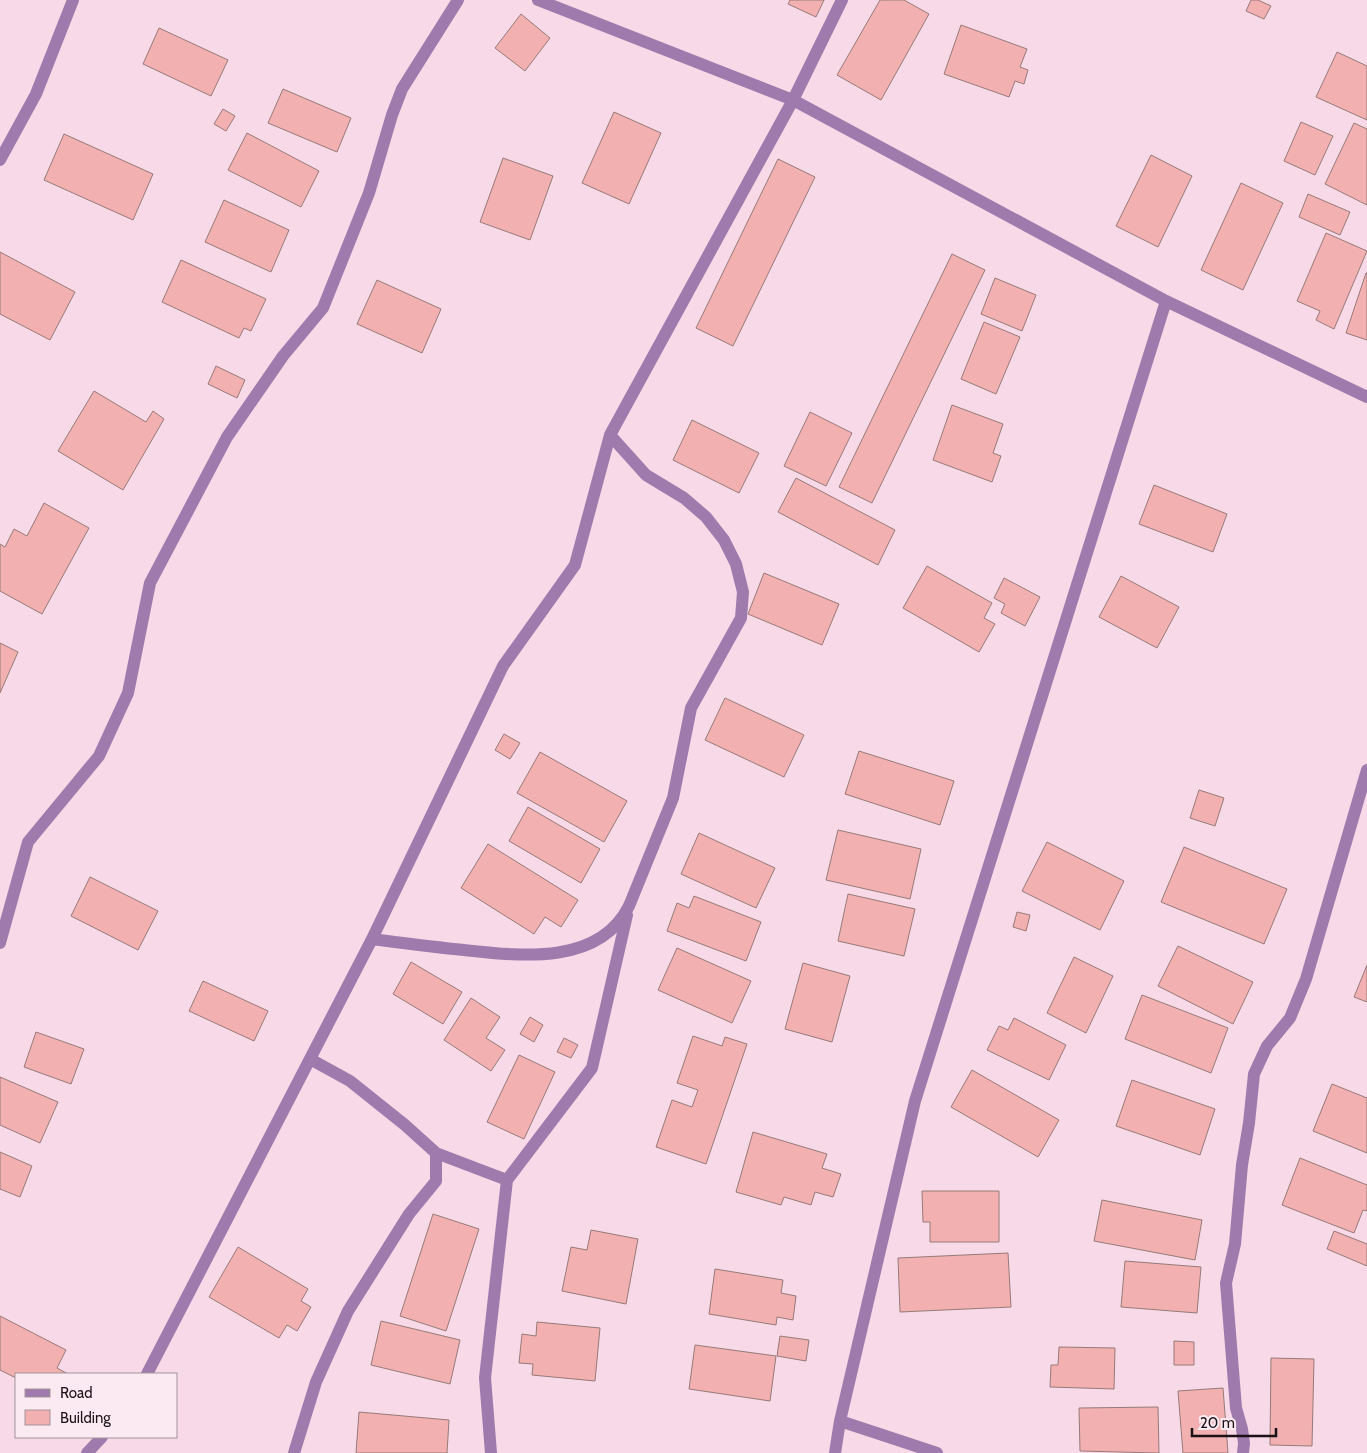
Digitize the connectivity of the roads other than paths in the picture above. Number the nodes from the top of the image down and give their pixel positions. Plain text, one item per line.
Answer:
1 (73, 0) edge
2 (458, 0) edge
3 (538, 0) edge
4 (842, 0) edge
5 (792, 100) junction
6 (0, 160) edge
7 (1166, 301) junction
8 (1367, 397) edge
9 (610, 435) junction
10 (1367, 770) edge
11 (629, 906) junction
12 (372, 939) junction
13 (0, 943) edge
14 (310, 1059) junction
15 (436, 1153) junction
16 (507, 1180) junction
17 (148, 1373) edge
18 (840, 1421) junction
19 (101, 1438) edge
20 (87, 1453) edge
21 (294, 1453) edge
22 (491, 1453) edge
23 (835, 1453) edge
24 (937, 1453) edge
25 (1243, 1453) edge

1 - 6 street
2 - 13 street
3 - 5 street
4 - 5 street
5 - 7 street
5 - 9 street
7 - 8 street
7 - 18 street
9 - 11 street
9 - 12 street
10 - 25 street
11 - 12 street
11 - 16 street
12 - 14 street
14 - 15 street
14 - 17 street
15 - 16 street
15 - 21 street
16 - 22 street
18 - 23 street
18 - 24 street
19 - 20 street

